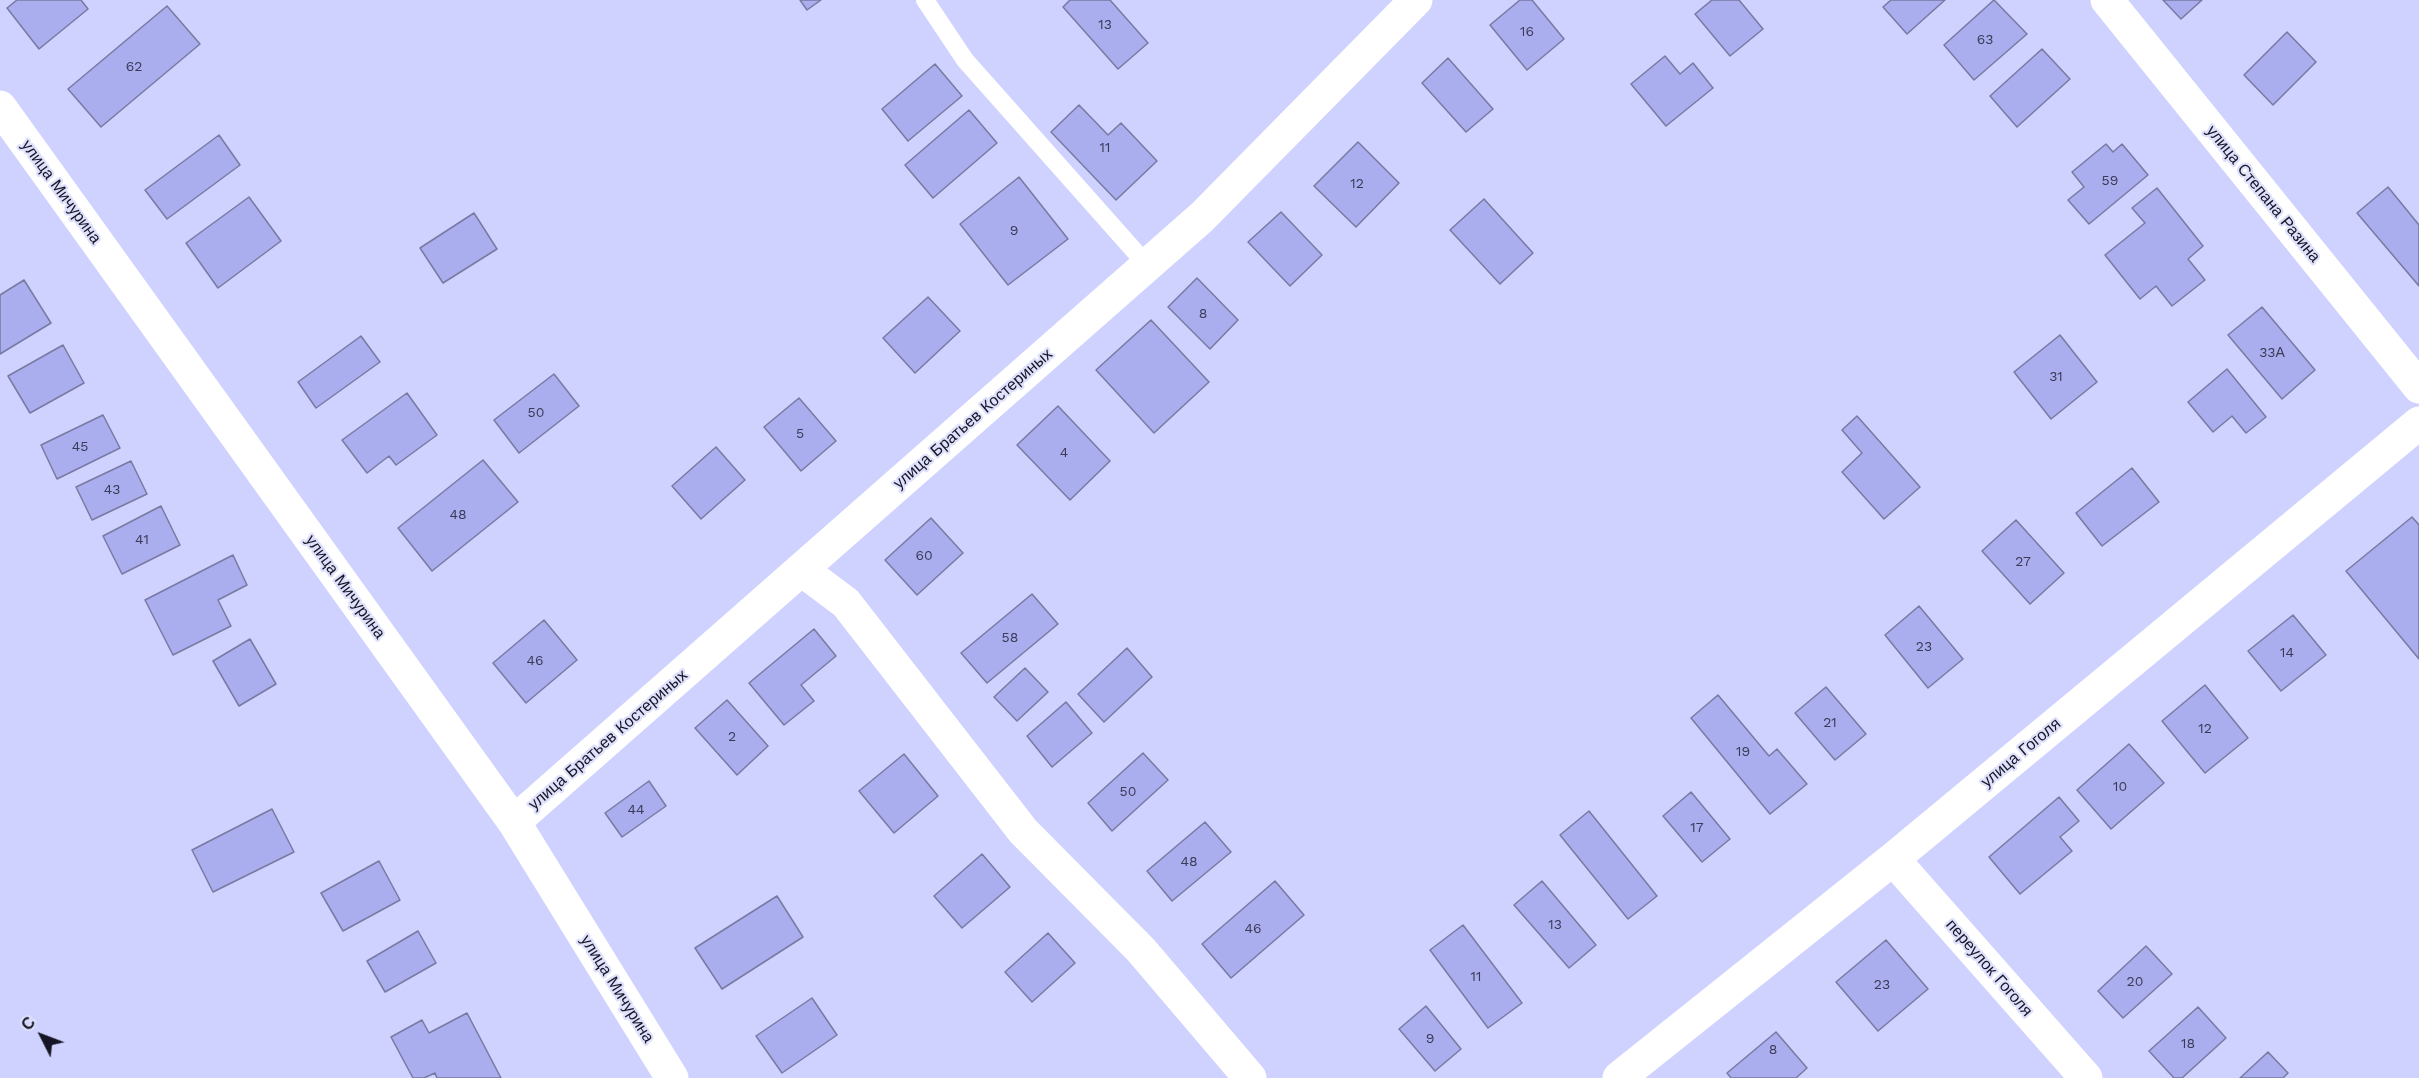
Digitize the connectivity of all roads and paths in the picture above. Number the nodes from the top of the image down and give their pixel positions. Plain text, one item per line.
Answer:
1 (925, 0) edge
2 (1416, 0) edge
3 (2107, 0) edge
4 (0, 106) edge
5 (1148, 265) junction
6 (2419, 387) edge
7 (2419, 423) edge
8 (801, 570) junction
9 (514, 822) junction
10 (1893, 859) junction
11 (672, 1078) edge
12 (1250, 1078) edge
13 (1618, 1078) edge
14 (2086, 1078) edge

1 - 5 lane
2 - 5 street, улица Братьев Костериных
3 - 6 street, улица Степана Разина
4 - 9 street, улица Мичурина
5 - 8 street, улица Братьев Костериных
7 - 10 street, улица Гоголя
8 - 9 street, улица Братьев Костериных
8 - 12 street
9 - 11 street, улица Мичурина
10 - 13 street, улица Гоголя
10 - 14 street, переулок Гоголя

